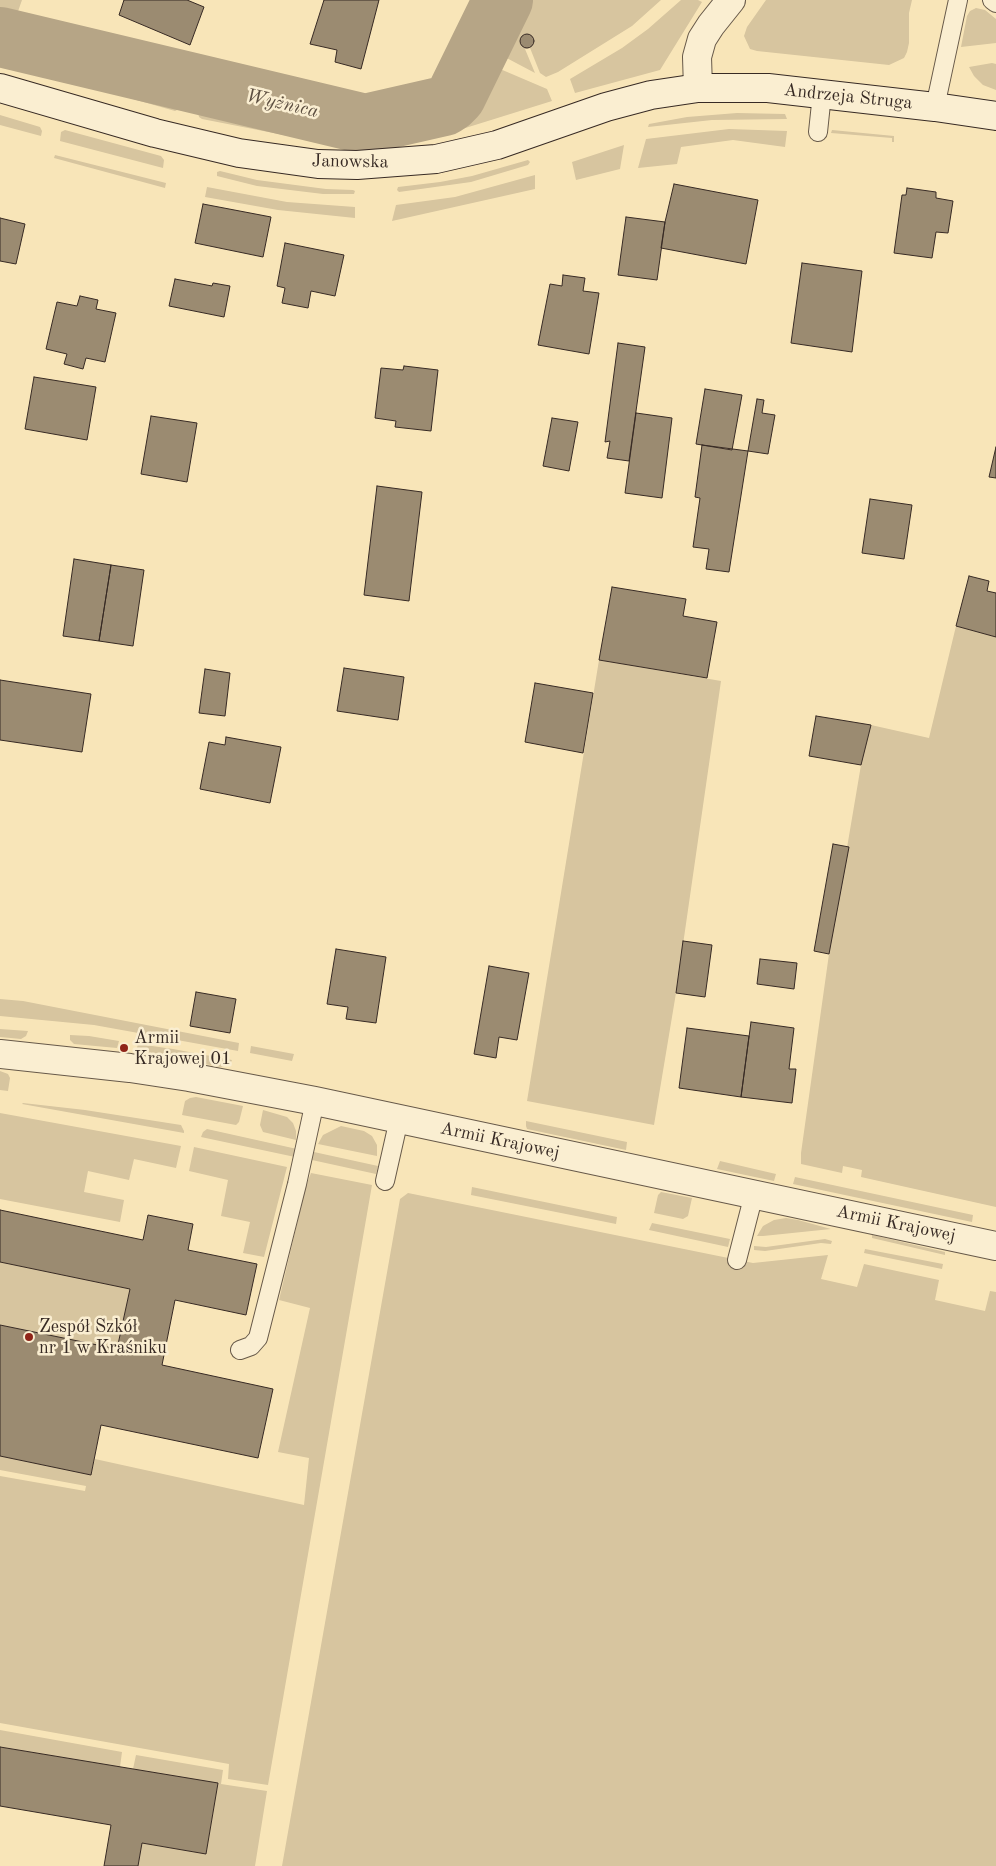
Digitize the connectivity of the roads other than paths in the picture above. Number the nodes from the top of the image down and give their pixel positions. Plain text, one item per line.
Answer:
1 (732, 0) edge
2 (958, 0) edge
3 (992, 0) edge
4 (996, 3) edge
5 (0, 88) edge
6 (698, 88) junction
7 (822, 94) junction
8 (936, 106) junction
9 (996, 116) edge
10 (818, 132) dead end
11 (0, 1054) edge
12 (314, 1101) junction
13 (399, 1119) junction
14 (384, 1181) dead end
15 (754, 1194) junction
16 (996, 1246) edge
17 (737, 1260) dead end
18 (240, 1350) dead end

1 - 6 street
2 - 8 lane
3 - 4 lane
5 - 6 street, Janowska
6 - 7 street, Andrzeja Struga
7 - 8 street, Andrzeja Struga
7 - 10 lane
8 - 9 street, Andrzeja Struga
11 - 12 street, Armii Krajowej
12 - 13 street, Armii Krajowej
12 - 18 lane
13 - 14 lane
13 - 15 street, Armii Krajowej
15 - 16 street, Armii Krajowej
15 - 17 lane

